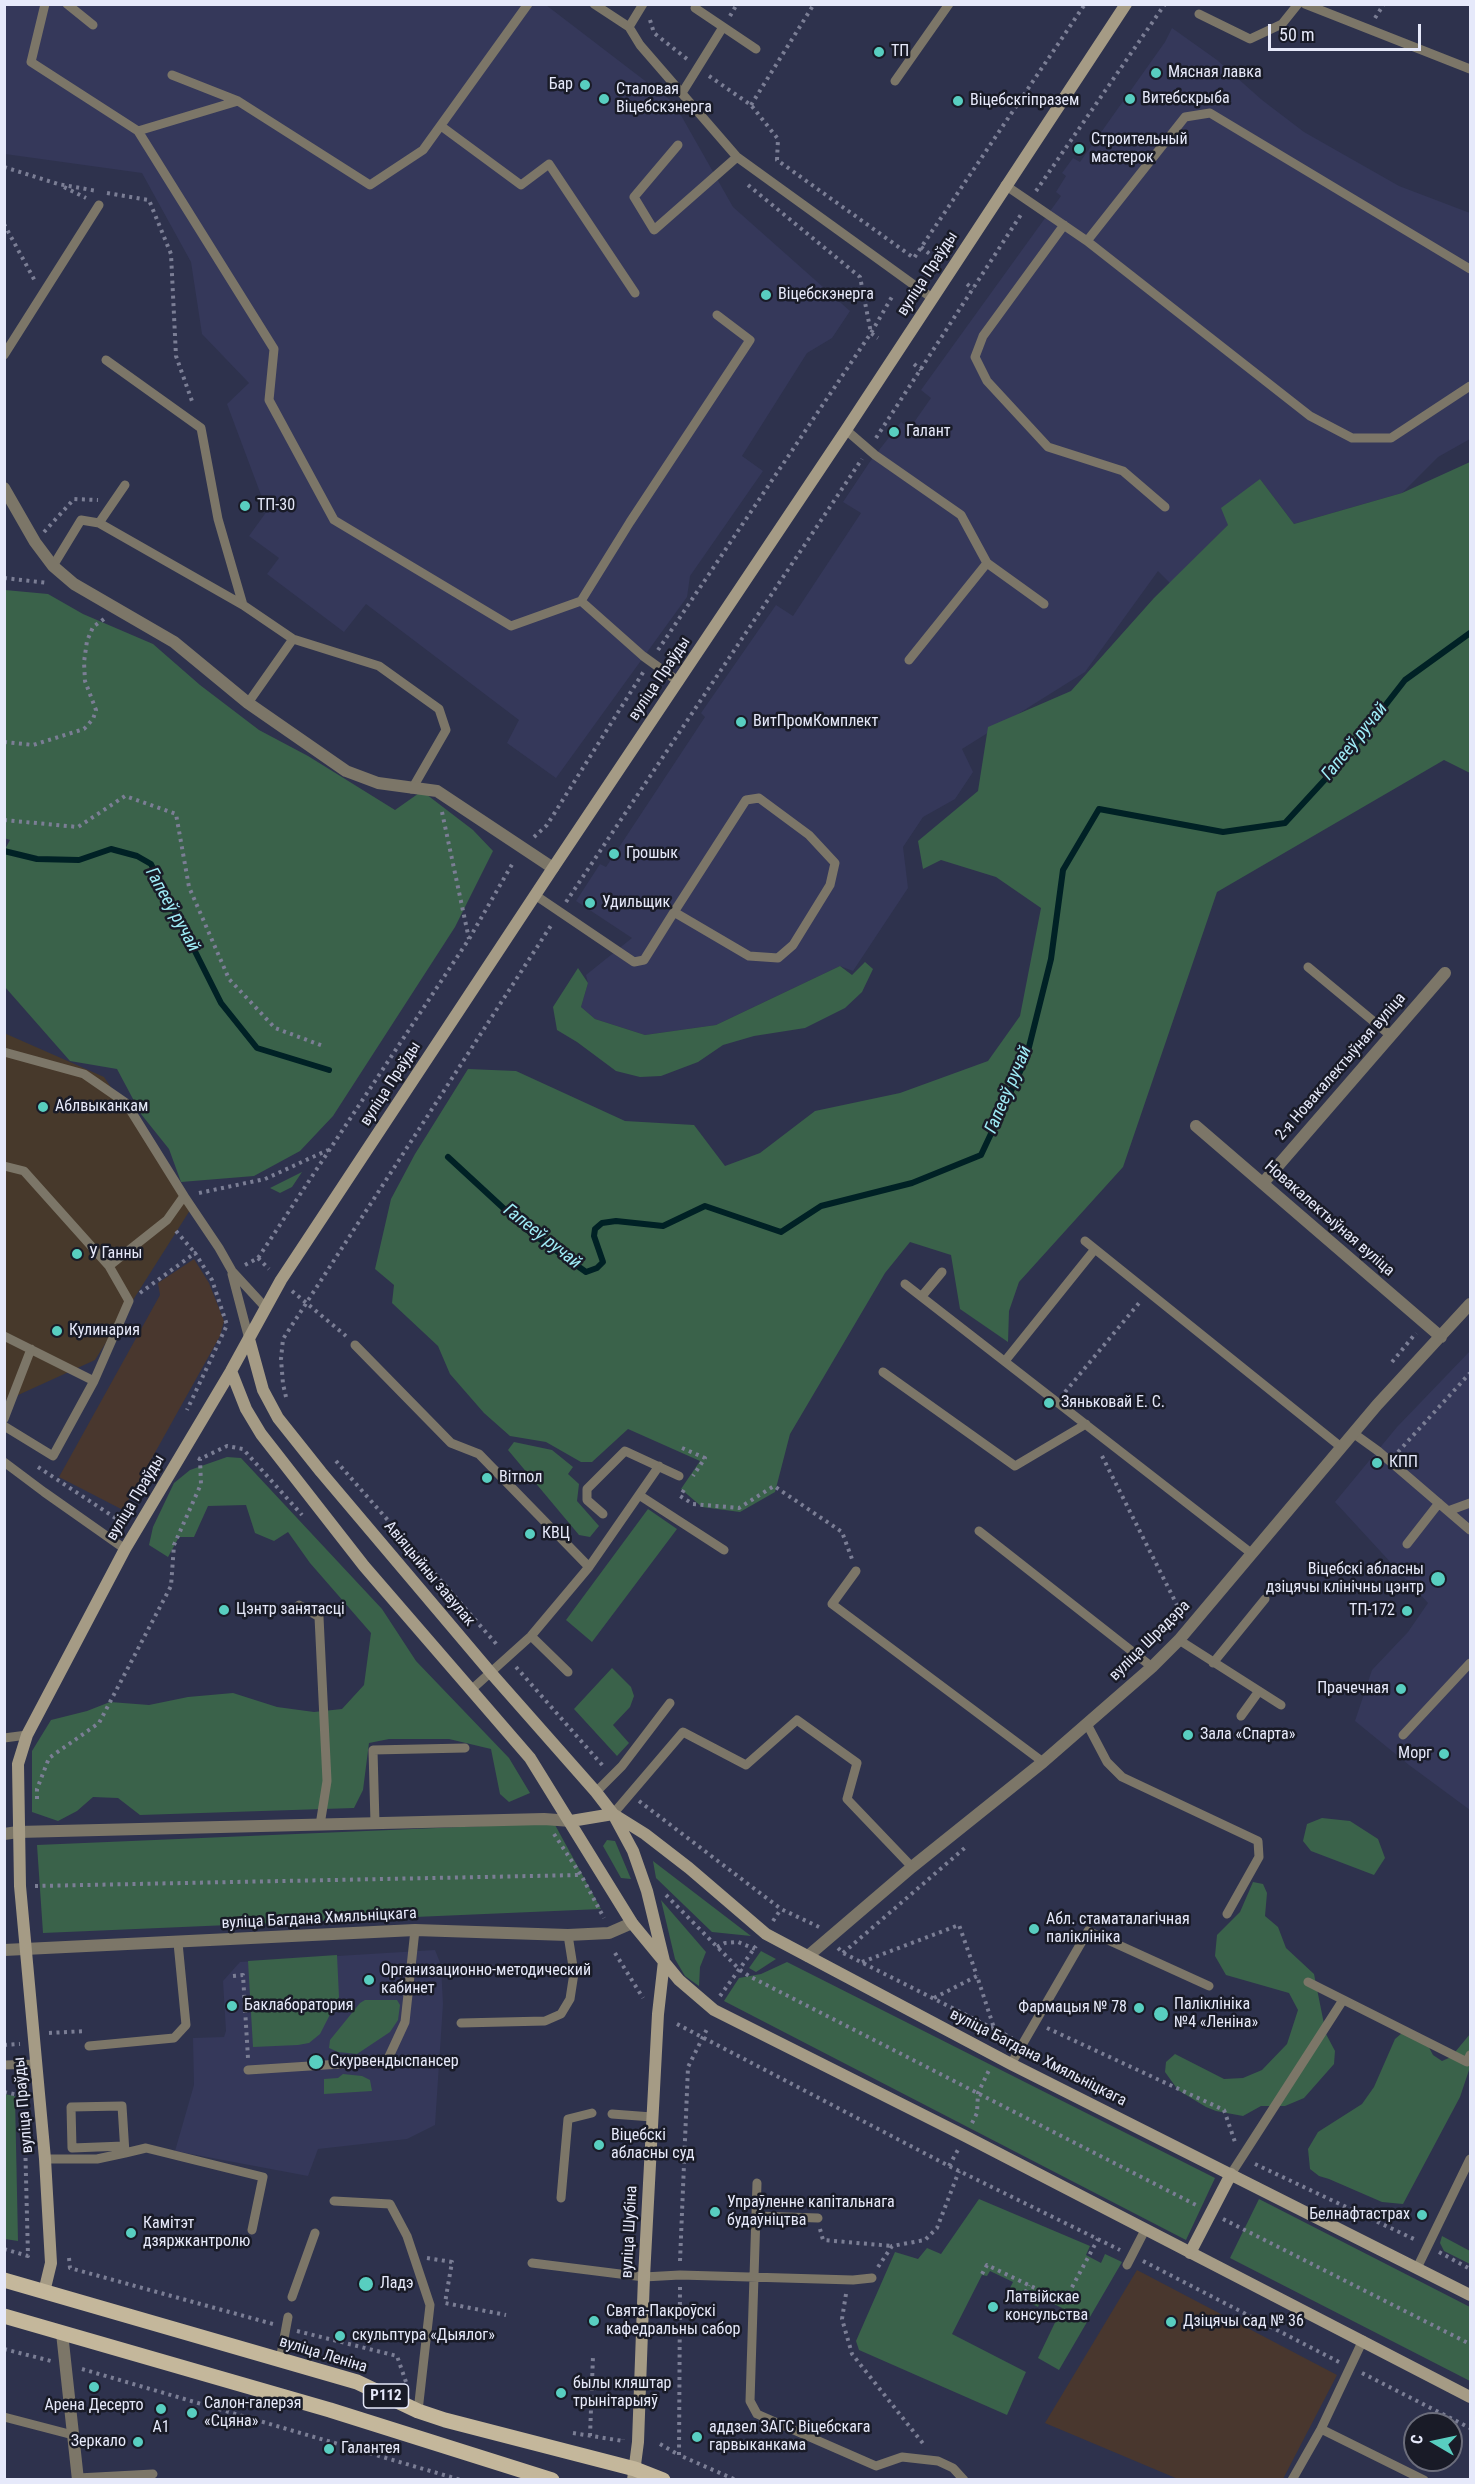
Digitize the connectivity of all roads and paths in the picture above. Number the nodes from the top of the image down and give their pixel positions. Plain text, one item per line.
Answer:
1 (45, 4) edge
2 (67, 4) edge
3 (528, 4) edge
4 (594, 4) edge
5 (644, 4) edge
6 (814, 4) edge
7 (949, 4) edge
8 (1085, 4) edge
9 (1126, 4) edge
10 (1298, 4) edge
11 (1305, 4) edge
12 (695, 8) dead end
13 (649, 14) dead end
14 (1199, 14) dead end
15 (93, 25) dead end
16 (629, 27) junction
17 (723, 27) junction
18 (756, 49) dead end
19 (698, 67) junction
20 (1470, 69) edge
21 (172, 75) dead end
22 (896, 81) dead end
23 (682, 93) junction
24 (238, 101) junction
25 (751, 105) junction
26 (441, 126) junction
27 (138, 131) junction
28 (678, 145) dead end
29 (737, 157) junction
30 (4, 167) edge
31 (58, 184) junction
32 (1005, 185) junction
33 (99, 205) joint
34 (4, 224) edge
35 (1064, 225) junction
36 (1087, 241) junction
37 (921, 247) junction
38 (931, 255) dead end
39 (1470, 269) edge
40 (967, 284) dead end
41 (974, 289) dead end
42 (635, 293) dead end
43 (42, 295) junction
44 (893, 295) dead end
45 (932, 298) junction
46 (717, 315) dead end
47 (871, 333) junction
48 (878, 338) dead end
49 (4, 355) edge
50 (106, 360) dead end
51 (914, 364) dead end
52 (921, 370) dead end
53 (1470, 386) edge
54 (201, 428) junction
55 (846, 430) junction
56 (124, 485) dead end
57 (4, 488) edge
58 (1166, 507) dead end
59 (99, 523) junction
60 (987, 562) junction
61 (53, 566) junction
62 (4, 578) edge
63 (75, 584) junction
64 (581, 601) junction
65 (1044, 604) dead end
66 (243, 605) junction
67 (117, 609) junction
68 (293, 639) junction
69 (909, 660) dead end
70 (650, 662) junction
71 (679, 682) junction
72 (248, 704) junction
73 (4, 741) edge
74 (412, 789) junction
75 (437, 791) junction
76 (4, 820) edge
77 (522, 847) junction
78 (553, 868) junction
79 (535, 895) junction
80 (561, 911) junction
81 (674, 912) junction
82 (469, 939) junction
83 (1308, 967) dead end
84 (1445, 973) dead end
85 (1390, 1035) junction
86 (323, 1046) dead end
87 (4, 1052) edge
88 (1196, 1126) dead end
89 (328, 1150) junction
90 (4, 1166) edge
91 (1263, 1183) junction
92 (184, 1196) junction
93 (167, 1220) junction
94 (1084, 1241) dead end
95 (1095, 1249) junction
96 (195, 1253) junction
97 (258, 1258) dead end
98 (109, 1266) junction
99 (232, 1271) junction
100 (942, 1272) dead end
101 (212, 1280) dead end
102 (905, 1284) dead end
103 (1148, 1293) junction
104 (922, 1296) junction
105 (129, 1301) junction
106 (305, 1304) junction
107 (1470, 1304) edge
108 (266, 1308) junction
109 (4, 1336) edge
110 (1441, 1336) junction
111 (347, 1338) dead end
112 (249, 1339) junction
113 (355, 1345) dead end
114 (31, 1349) junction
115 (1005, 1361) junction
116 (231, 1371) junction
117 (883, 1372) dead end
118 (1470, 1373) edge
119 (94, 1381) junction
120 (287, 1401) dead end
121 (1057, 1402) junction
122 (4, 1419) edge
123 (1086, 1424) junction
124 (4, 1426) edge
125 (1353, 1433) junction
126 (1341, 1447) junction
127 (682, 1448) dead end
128 (184, 1450) junction
129 (329, 1454) dead end
130 (1102, 1456) dead end
131 (200, 1459) junction
132 (1389, 1461) junction
133 (4, 1462) edge
134 (659, 1466) junction
135 (679, 1476) dead end
136 (693, 1477) dead end
137 (55, 1478) dead end
138 (687, 1486) dead end
139 (639, 1495) junction
140 (1439, 1503) junction
141 (1470, 1503) edge
142 (1449, 1511) junction
143 (603, 1514) dead end
144 (306, 1520) dead end
145 (123, 1523) dead end
146 (1470, 1530) edge
147 (979, 1531) dead end
148 (1407, 1544) dead end
149 (125, 1549) junction
150 (724, 1550) dead end
151 (1251, 1553) junction
152 (589, 1567) junction
153 (856, 1571) joint
154 (1265, 1599) dead end
155 (298, 1605) dead end
156 (1182, 1616) dead end
157 (531, 1636) junction
158 (1179, 1640) junction
159 (508, 1658) junction
160 (1213, 1663) junction
161 (1469, 1666) edge
162 (1152, 1667) junction
163 (568, 1672) dead end
164 (491, 1673) junction
165 (471, 1690) junction
166 (1259, 1691) junction
167 (670, 1703) dead end
168 (1281, 1705) dead end
169 (1240, 1716) dead end
170 (1088, 1724) junction
171 (27, 1735) junction
172 (1403, 1735) dead end
173 (4, 1738) edge
174 (465, 1748) dead end
175 (1042, 1762) junction
176 (612, 1776) junction
177 (596, 1792) junction
178 (631, 1793) junction
179 (613, 1814) junction
180 (544, 1819) junction
181 (571, 1821) junction
182 (375, 1823) junction
183 (320, 1825) junction
184 (18, 1832) junction
185 (36, 1832) junction
186 (4, 1834) edge
187 (912, 1867) junction
188 (36, 1875) dead end
189 (581, 1875) junction
190 (20, 1886) junction
191 (36, 1886) junction
192 (666, 1895) dead end
193 (37, 1896) dead end
194 (781, 1909) junction
195 (1227, 1914) dead end
196 (606, 1920) dead end
197 (632, 1923) junction
198 (772, 1923) dead end
199 (415, 1930) junction
200 (568, 1935) junction
201 (829, 1938) junction
202 (178, 1943) junction
203 (717, 1947) junction
204 (4, 1950) edge
205 (26, 1950) junction
206 (615, 1953) dead end
207 (808, 1956) junction
208 (664, 1961) junction
209 (862, 1962) junction
210 (740, 1970) junction
211 (233, 1976) dead end
212 (977, 1976) junction
213 (1308, 1982) dead end
214 (1209, 1986) dead end
215 (718, 1998) dead end
216 (933, 1998) junction
217 (1343, 2000) junction
218 (644, 2001) dead end
219 (47, 2023) dead end
220 (461, 2023) dead end
221 (677, 2024) dead end
222 (994, 2028) junction
223 (707, 2029) dead end
224 (1005, 2034) junction
225 (704, 2039) junction
226 (24, 2044) dead end
227 (1022, 2044) junction
228 (4, 2045) edge
229 (49, 2045) dead end
230 (89, 2046) dead end
231 (996, 2055) junction
232 (1470, 2055) edge
233 (37, 2064) junction
234 (1011, 2064) junction
235 (4, 2065) edge
236 (248, 2070) joint
237 (4, 2092) edge
238 (978, 2093) junction
239 (24, 2097) dead end
240 (591, 2113) dead end
241 (612, 2114) dead end
242 (652, 2117) junction
243 (965, 2136) junction
244 (124, 2150) junction
245 (1241, 2157) junction
246 (45, 2159) junction
247 (1470, 2159) edge
248 (949, 2166) junction
249 (959, 2170) junction
250 (1231, 2174) junction
251 (758, 2183) dead end
252 (561, 2198) dead end
253 (334, 2201) dead end
254 (1213, 2213) junction
255 (756, 2216) junction
256 (818, 2218) joint
257 (252, 2230) dead end
258 (1145, 2230) junction
259 (315, 2234) dead end
260 (1098, 2240) junction
261 (68, 2246) dead end
262 (892, 2246) junction
263 (1427, 2246) junction
264 (4, 2249) edge
265 (1191, 2253) junction
266 (413, 2255) junction
267 (28, 2256) dead end
268 (1130, 2260) junction
269 (532, 2263) dead end
270 (1417, 2268) junction
271 (1470, 2268) edge
272 (982, 2274) dead end
273 (644, 2277) junction
274 (754, 2278) junction
275 (872, 2278) joint
276 (4, 2280) edge
277 (1029, 2285) junction
278 (44, 2292) junction
279 (834, 2293) dead end
280 (1470, 2295) edge
281 (292, 2297) dead end
282 (1022, 2299) dead end
283 (506, 2314) dead end
284 (4, 2316) edge
285 (288, 2317) dead end
286 (285, 2328) junction
287 (62, 2333) junction
288 (1363, 2340) junction
289 (1470, 2344) edge
290 (4, 2349) edge
291 (593, 2356) dead end
292 (280, 2360) junction
293 (67, 2365) junction
294 (1351, 2368) junction
295 (1470, 2397) edge
296 (419, 2404) junction
297 (4, 2417) edge
298 (1470, 2428) edge
299 (1321, 2429) junction
300 (567, 2432) dead end
301 (73, 2435) junction
302 (590, 2436) junction
303 (623, 2441) dead end
304 (660, 2444) dead end
305 (679, 2455) dead end
306 (938, 2461) junction
307 (634, 2474) edge
308 (153, 2475) dead end
309 (78, 2479) edge
310 (461, 2480) edge
311 (552, 2480) edge
312 (663, 2480) edge
313 (964, 2480) edge
314 (1292, 2480) edge
315 (1424, 2480) edge

1 - 27 lane
2 - 15 lane
3 - 26 lane
4 - 16 lane
5 - 16 lane
6 - 25 path
7 - 22 lane
8 - 37 path
9 - 32 street, вуліца Праўды
10 - 14 lane
11 - 20 lane
12 - 17 lane
13 - 19 path
16 - 23 lane
17 - 18 lane
17 - 19 lane
19 - 23 lane
19 - 25 path
21 - 24 lane
23 - 29 lane
24 - 26 lane
24 - 27 lane
25 - 37 path
26 - 42 lane
27 - 64 lane
28 - 29 lane
29 - 45 lane
30 - 31 path
31 - 33 path
31 - 54 path
32 - 35 lane
32 - 45 street, вуліца Праўды
33 - 43 lane
34 - 43 path
35 - 36 lane
35 - 58 lane
36 - 39 lane
36 - 53 lane
37 - 38 path
40 - 41 path
43 - 49 lane
44 - 47 path
45 - 55 street, вуліца Праўды
46 - 64 lane
47 - 48 path
47 - 70 path
50 - 54 lane
51 - 52 path
54 - 66 lane
55 - 60 lane
55 - 71 street, вуліца Праўды
56 - 59 lane
57 - 61 street
59 - 61 lane
59 - 66 lane
60 - 65 lane
60 - 69 lane
61 - 63 street
62 - 63 path
63 - 67 street
64 - 70 lane
66 - 68 lane
67 - 72 street
67 - 73 path
68 - 72 lane
68 - 74 lane
70 - 71 lane
70 - 77 path
71 - 78 street, вуліца Праўды
72 - 74 street
74 - 75 street
75 - 77 street
75 - 82 path
76 - 86 path
77 - 78 street
77 - 82 path
78 - 79 street, вуліца Праўды
79 - 80 lane
79 - 108 street, вуліца Праўды
80 - 81 lane
80 - 106 path
81 - 81 lane
82 - 89 path
83 - 85 lane
84 - 85 street, 2-я Новакалектыўная вуліца
85 - 91 street, 2-я Новакалектыўная вуліца
87 - 92 lane
88 - 91 street, Новакалектыўная вуліца
89 - 92 path
89 - 97 path
90 - 98 lane
91 - 110 street, Новакалектыўная вуліца
92 - 93 lane
92 - 99 lane
93 - 96 path
93 - 98 lane
94 - 95 lane
95 - 103 lane
95 - 115 lane
96 - 101 path
96 - 105 path
98 - 105 lane
99 - 108 lane
99 - 112 lane
100 - 104 lane
102 - 104 lane
103 - 121 path
103 - 126 lane
104 - 115 lane
105 - 119 lane
106 - 111 path
106 - 120 path
107 - 110 street, вуліца Шрадэра
108 - 112 street, вуліца Праўды
109 - 114 lane
110 - 125 street, вуліца Шрадэра
112 - 116 street, вуліца Праўды
112 - 164 street, Авіяцыйны завулак
113 - 152 lane
114 - 119 lane
114 - 122 lane
115 - 121 lane
116 - 128 street, вуліца Праўды
116 - 165 street
117 - 123 lane
118 - 132 path
119 - 124 lane
121 - 123 lane
123 - 151 lane
125 - 126 street, вуліца Шрадэра
125 - 132 lane
126 - 151 street, вуліца Шрадэра
127 - 136 path
128 - 131 path
128 - 149 street, вуліца Праўды
129 - 159 path
130 - 156 path
131 - 144 path
131 - 185 path
132 - 140 lane
133 - 149 lane
134 - 135 lane
134 - 139 lane
134 - 143 lane
137 - 145 path
138 - 153 path
139 - 150 lane
139 - 152 lane
140 - 142 lane
140 - 148 lane
141 - 142 lane
142 - 146 lane
147 - 162 lane
149 - 171 street, вуліца Праўды
151 - 158 street, вуліца Шрадэра
152 - 157 lane
153 - 175 lane
154 - 160 lane
155 - 183 lane
157 - 159 lane
157 - 163 lane
158 - 160 lane
158 - 162 street, вуліца Шрадэра
159 - 164 lane
159 - 176 path
160 - 166 lane
161 - 172 lane
162 - 170 street, вуліца Шрадэра
164 - 165 lane
164 - 177 street, Авіяцыйны завулак
165 - 181 street
166 - 168 lane
166 - 169 lane
167 - 176 lane
170 - 175 street, вуліца Шрадэра
170 - 195 lane
171 - 173 lane
171 - 184 street, вуліца Праўды
174 - 182 lane
175 - 187 street, вуліца Шрадэра
176 - 177 lane
177 - 179 street, Авіяцыйны завулак
178 - 179 lane
178 - 187 lane
178 - 194 path
179 - 181 street
179 - 207 street, вуліца Багдана Хмяльніцкага
179 - 208 street
180 - 181 street
180 - 182 street
180 - 189 path
181 - 197 street
182 - 183 street
183 - 185 street
184 - 185 street
184 - 186 street
184 - 190 street, вуліца Праўды
187 - 201 street, вуліца Шрадэра
188 - 191 path
189 - 191 path
189 - 196 path
190 - 191 path
190 - 205 street, вуліца Праўды
191 - 193 path
192 - 203 path
194 - 198 path
194 - 201 path
197 - 200 street, вуліца Багдана Хмяльніцкага
197 - 208 street
199 - 200 street, вуліца Багдана Хмяльніцкага
199 - 202 street, вуліца Багдана Хмяльніцкага
199 - 236 lane
200 - 220 lane
201 - 207 street, вуліца Шрадэра
201 - 209 path
202 - 205 street, вуліца Багдана Хмяльніцкага
202 - 230 lane
203 - 210 path
203 - 210 path
204 - 205 street, вуліца Багдана Хмяльніцкага
205 - 233 street, вуліца Праўды
206 - 218 path
207 - 231 street, вуліца Багдана Хмяльніцкага
208 - 242 street, вуліца Шубіна
208 - 243 street
209 - 212 path
209 - 216 path
210 - 215 path
210 - 238 path
211 - 236 path
212 - 216 path
212 - 222 path
213 - 217 lane
214 - 227 lane
216 - 222 path
217 - 232 lane
217 - 245 lane
219 - 229 path
221 - 225 path
222 - 224 path
223 - 225 path
224 - 227 path
224 - 231 path
225 - 248 path
226 - 228 path
227 - 234 lane
227 - 245 path
231 - 234 street, вуліца Багдана Хмяльніцкага
231 - 238 path
233 - 235 lane
233 - 246 street, вуліца Праўды
234 - 250 street, вуліца Багдана Хмяльніцкага
237 - 239 path
238 - 243 path
238 - 254 path
240 - 252 lane
241 - 242 lane
242 - 273 street, вуліца Шубіна
243 - 248 path
243 - 258 street
244 - 244 lane
244 - 246 lane
244 - 257 lane
245 - 250 lane
245 - 263 path
246 - 278 street, вуліца Праўды
247 - 263 lane
248 - 249 path
249 - 260 path
249 - 262 path
250 - 254 street
250 - 270 street, вуліца Багдана Хмяльніцкага
251 - 255 lane
253 - 266 lane
254 - 265 street
254 - 289 path
255 - 256 lane
255 - 274 lane
256 - 262 path
258 - 265 street
258 - 268 lane
259 - 281 lane
260 - 268 path
260 - 277 path
261 - 286 path
262 - 275 path
263 - 270 lane
263 - 271 path
264 - 267 path
265 - 288 street
266 - 283 path
266 - 296 lane
268 - 294 path
269 - 273 lane
270 - 280 street, вуліца Багдана Хмяльніцкага
272 - 277 path
273 - 274 lane
273 - 307 street, вуліца Шубіна
274 - 275 lane
274 - 306 lane
276 - 278 main road, вуліца Леніна / Р112
277 - 282 path
278 - 292 main road, вуліца Леніна / Р112
279 - 306 path
284 - 287 main road, Р112
285 - 286 lane
286 - 292 lane
286 - 296 path
287 - 293 street
287 - 311 main road, Р112
288 - 294 lane
288 - 295 street
290 - 293 path
291 - 302 path
292 - 296 main road, вуліца Леніна / Р112
293 - 301 street
293 - 310 path
294 - 298 path
294 - 299 lane
296 - 307 main road, вуліца Леніна / Р112
297 - 301 lane
299 - 314 lane
299 - 315 lane
300 - 302 path
301 - 309 street
302 - 303 path
304 - 305 path
306 - 313 lane
307 - 312 main road, вуліца Леніна / Р112
308 - 309 lane

